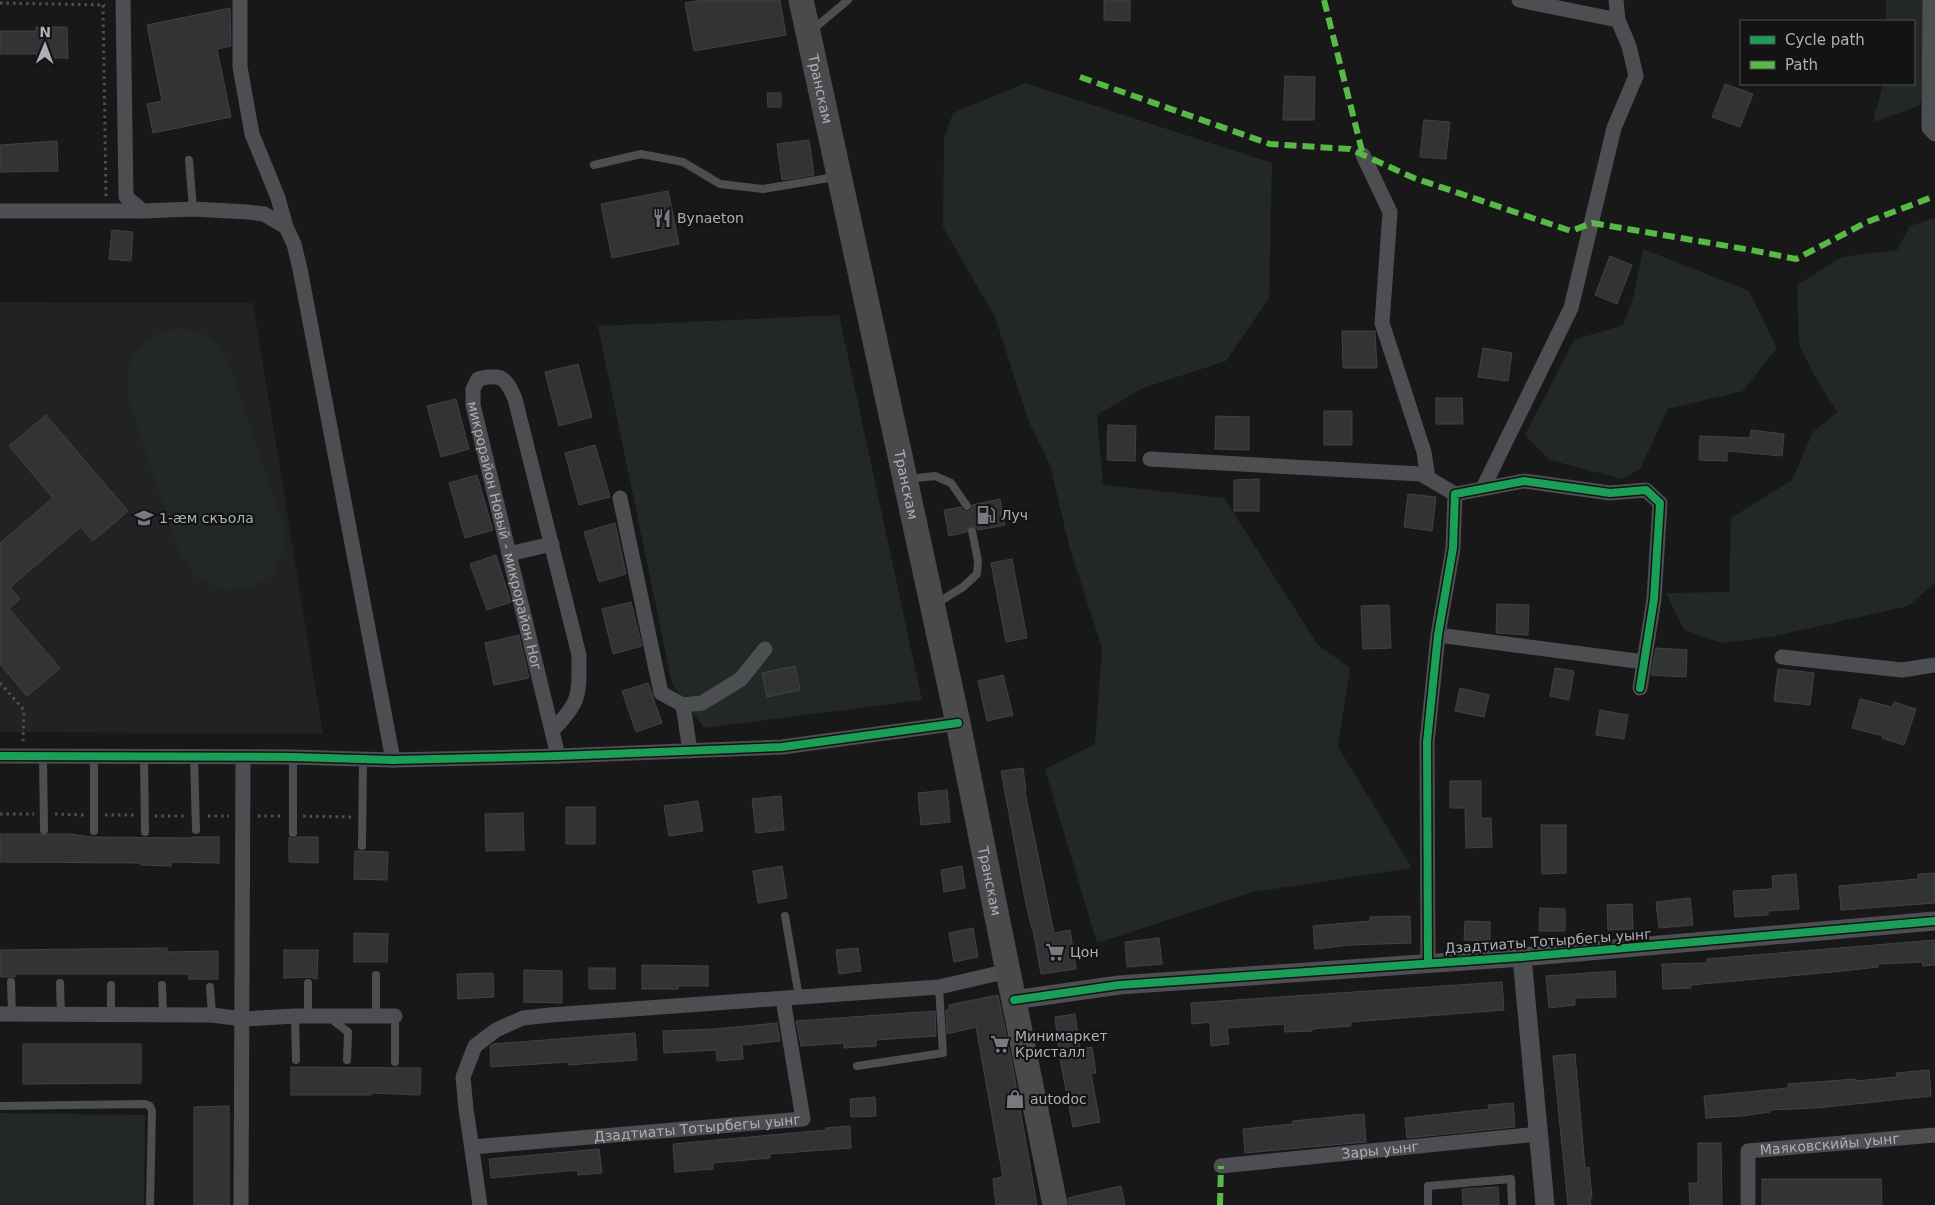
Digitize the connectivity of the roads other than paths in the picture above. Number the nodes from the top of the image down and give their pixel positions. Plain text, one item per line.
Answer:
1 (240, 0) edge
2 (802, 0) edge
3 (848, 0) edge
4 (1519, 0) edge
5 (1616, 0) edge
6 (1930, 0) edge
7 (123, 2) edge
8 (1618, 20) junction
9 (808, 33) junction
10 (1935, 134) edge
11 (1363, 155) dead end
12 (189, 160) dead end
13 (594, 165) dead end
14 (839, 176) junction
15 (193, 209) junction
16 (0, 211) edge
17 (143, 212) junction
18 (286, 227) junction
19 (1150, 459) dead end
20 (1428, 478) junction
21 (904, 480) junction
22 (1483, 488) junction
23 (1455, 494) junction
24 (620, 498) dead end
25 (967, 506) dead end
26 (972, 531) dead end
27 (552, 544) junction
28 (509, 554) junction
29 (932, 606) junction
30 (1438, 635) junction
31 (765, 649) dead end
32 (1782, 657) dead end
33 (1644, 662) junction
34 (1935, 665) edge
35 (1640, 688) dead end
36 (683, 705) junction
37 (958, 723) junction
38 (552, 730) junction
39 (690, 751) junction
40 (0, 756) edge
41 (43, 756) junction
42 (558, 756) junction
43 (94, 757) junction
44 (144, 757) junction
45 (293, 757) junction
46 (194, 758) junction
47 (243, 758) junction
48 (363, 758) junction
49 (393, 760) junction
50 (44, 830) dead end
51 (196, 830) dead end
52 (94, 831) dead end
53 (145, 832) dead end
54 (293, 833) dead end
55 (362, 846) dead end
56 (785, 916) dead end
57 (1935, 921) edge
58 (1522, 957) junction
59 (1428, 963) junction
60 (1008, 971) junction
61 (376, 976) dead end
62 (11, 982) dead end
63 (60, 983) dead end
64 (308, 983) dead end
65 (111, 985) dead end
66 (162, 985) dead end
67 (210, 987) dead end
68 (939, 987) junction
69 (799, 998) junction
70 (784, 999) junction
71 (1014, 1000) junction
72 (6, 1014) edge
73 (61, 1014) junction
74 (111, 1014) junction
75 (163, 1015) junction
76 (212, 1015) junction
77 (302, 1016) junction
78 (327, 1016) junction
79 (376, 1016) junction
80 (395, 1016) joint
81 (243, 1019) junction
82 (296, 1060) dead end
83 (348, 1060) dead end
84 (396, 1062) dead end
85 (857, 1066) dead end
86 (0, 1106) edge
87 (1539, 1134) junction
88 (1935, 1135) edge
89 (472, 1147) junction
90 (1221, 1166) dead end
91 (150, 1205) edge
92 (241, 1205) edge
93 (480, 1205) edge
94 (1055, 1205) edge
95 (1428, 1205) edge
96 (1512, 1205) edge
97 (1545, 1205) edge
98 (1748, 1205) edge

1 - 18 street
2 - 9 highway, Транскам
3 - 9 lane
4 - 8 street
5 - 8 street
6 - 10 street
7 - 17 street
8 - 22 street
9 - 14 highway, Транскам
11 - 20 street
12 - 15 lane
13 - 14 lane
14 - 21 highway, Транскам
15 - 17 street
15 - 18 street
16 - 17 street
18 - 49 street
19 - 20 street
20 - 23 street
21 - 25 lane
21 - 29 highway, Транскам
22 - 23 street
22 - 33 street
23 - 30 street
24 - 36 street
26 - 29 lane
27 - 28 street
27 - 28 street, микрорайон Новый - микрорайон Ног
27 - 38 street, микрорайон Новый - микрорайон Ног
28 - 38 street, микрорайон Новый - микрорайон Ног
29 - 37 highway, Транскам
30 - 33 street
30 - 59 street
31 - 36 street
32 - 34 street
33 - 35 street
36 - 39 street
37 - 39 street
37 - 60 highway, Транскам
38 - 42 street
39 - 42 street
40 - 41 street
41 - 43 street
41 - 50 lane
42 - 49 street
43 - 44 street
43 - 52 lane
44 - 46 street
44 - 53 lane
45 - 47 street
45 - 48 street
45 - 54 lane
46 - 47 street
46 - 51 lane
47 - 81 street
48 - 49 street
48 - 55 lane
56 - 69 lane
57 - 58 street, Дзадтиаты Тотырбегы уынг
58 - 59 street, Дзадтиаты Тотырбегы уынг
58 - 87 street
59 - 71 street, Дзадтиаты Тотырбегы уынг
60 - 68 street
60 - 71 highway, Транскам
61 - 79 lane
62 - 72 lane
63 - 73 lane
64 - 77 lane
65 - 74 lane
66 - 75 lane
67 - 76 lane
68 - 69 street
68 - 85 lane
69 - 70 street
70 - 89 street
70 - 89 street, Дзадтиаты Тотырбегы уынг
71 - 94 highway, Транскам
72 - 73 street
73 - 74 street
74 - 75 street
75 - 76 street
76 - 81 street
77 - 78 street
77 - 81 street
77 - 82 lane
78 - 79 street
78 - 83 lane
79 - 80 street
80 - 84 lane
81 - 92 street
86 - 91 lane
87 - 90 street, Зары уынг
87 - 97 street
88 - 98 street, Маяковскийы уынг
89 - 93 street
95 - 96 lane

